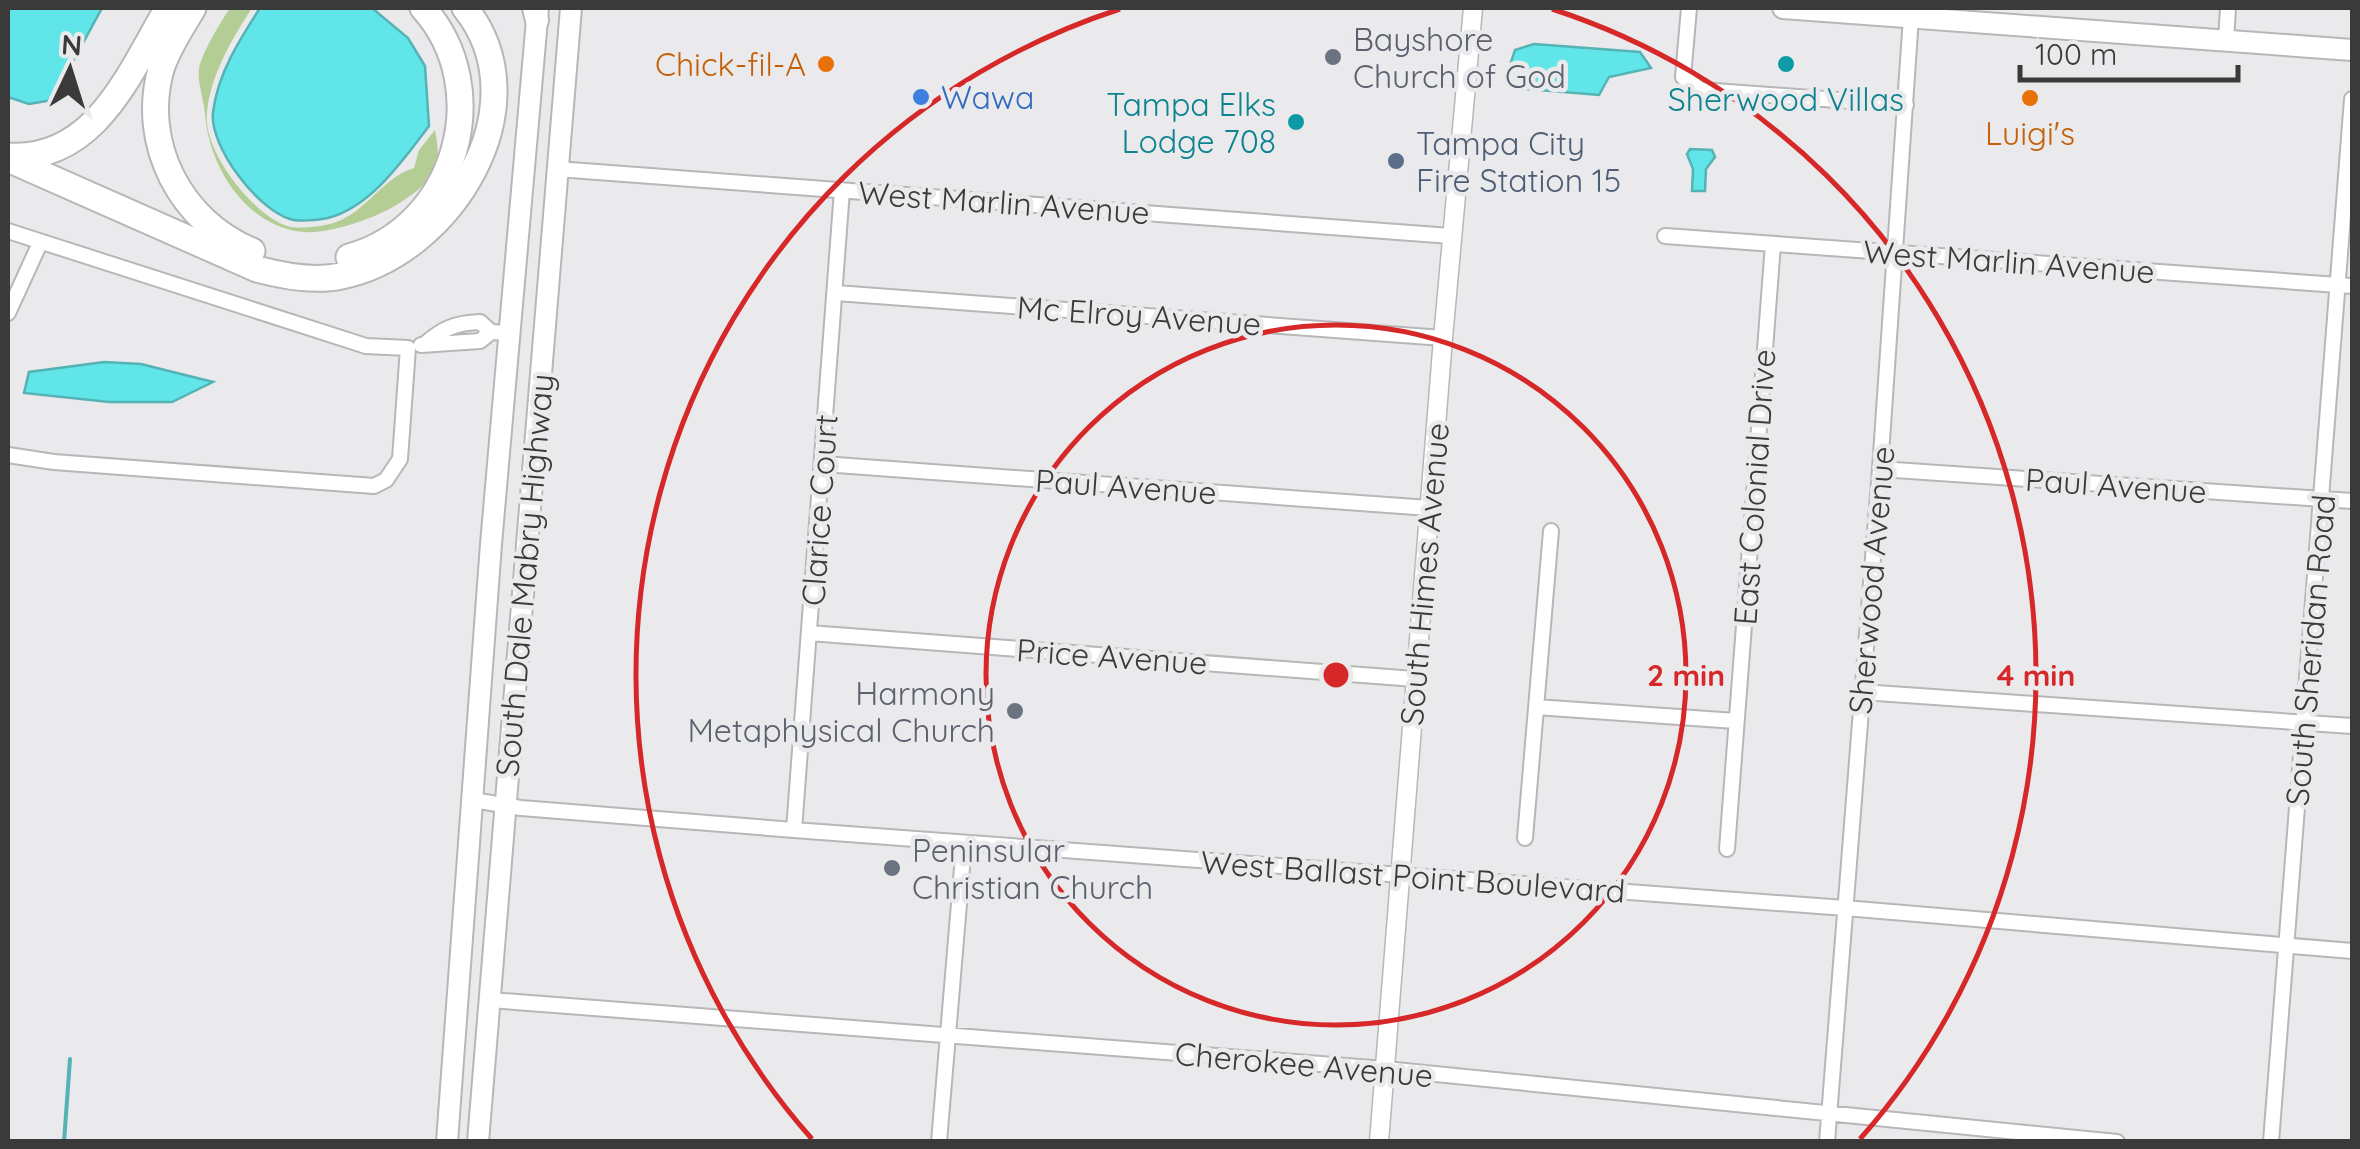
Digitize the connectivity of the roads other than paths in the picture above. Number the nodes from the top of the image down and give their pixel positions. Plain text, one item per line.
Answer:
1 (168, 8) edge
2 (194, 8) edge
3 (423, 8) edge
4 (465, 8) edge
5 (571, 8) edge
6 (1472, 8) edge
7 (1689, 8) edge
8 (1783, 8) edge
9 (2228, 8) edge
10 (1855, 10) edge
11 (537, 12) edge
12 (1911, 17) junction
13 (2226, 41) junction
14 (2352, 50) edge
15 (2352, 99) edge
16 (1906, 105) junction
17 (8, 157) edge
18 (557, 169) junction
19 (842, 190) junction
20 (8, 231) edge
21 (1451, 236) junction
22 (1666, 236) dead end
23 (40, 243) junction
24 (1773, 244) junction
25 (1896, 253) junction
26 (2345, 285) edge
27 (836, 293) junction
28 (8, 313) edge
29 (500, 332) junction
30 (544, 336) junction
31 (1442, 338) junction
32 (408, 348) junction
33 (8, 455) edge
34 (823, 464) junction
35 (1880, 469) junction
36 (2322, 499) junction
37 (2352, 501) edge
38 (1429, 508) junction
39 (1550, 530) dead end
40 (491, 544) junction
41 (527, 547) junction
42 (809, 634) junction
43 (1415, 679) junction
44 (1862, 692) junction
45 (1536, 707) junction
46 (1736, 721) junction
47 (2304, 722) junction
48 (2352, 726) edge
49 (473, 800) junction
50 (506, 805) junction
51 (794, 830) junction
52 (1525, 838) dead end
53 (964, 844) junction
54 (1726, 849) dead end
55 (1400, 875) junction
56 (1846, 908) junction
57 (2287, 946) junction
58 (2352, 951) edge
59 (490, 1000) junction
60 (948, 1036) junction
61 (1385, 1069) junction
62 (1829, 1113) junction
63 (450, 1142) edge
64 (478, 1142) edge
65 (940, 1142) edge
66 (1379, 1142) edge
67 (1827, 1142) edge
68 (2118, 1142) edge
69 (2271, 1142) edge

1 - 17 highway
2 - 3 highway
4 - 17 highway
5 - 18 main road, South Dale Mabry Highway
6 - 21 street, South Himes Avenue
7 - 16 street
8 - 10 main road
9 - 13 street
10 - 12 main road
11 - 29 main road, South Dale Mabry Highway
12 - 13 main road
12 - 16 street, Sherwood Avenue
13 - 14 main road
15 - 26 street, South Sheridan Road
16 - 25 street, Sherwood Avenue
18 - 19 street, West Marlin Avenue
18 - 30 main road, South Dale Mabry Highway
19 - 21 street, West Marlin Avenue
19 - 27 street, Clarice Court
20 - 23 street
21 - 31 street, South Himes Avenue
22 - 24 street, West Marlin Avenue
23 - 28 street
23 - 32 street
24 - 25 street, West Marlin Avenue
24 - 46 street, East Colonial Drive
25 - 26 street, West Marlin Avenue
25 - 35 street, Sherwood Avenue
26 - 36 street, South Sheridan Road
27 - 31 street, Mc Elroy Avenue
27 - 34 street, Clarice Court
29 - 30 main road
29 - 32 street
29 - 40 main road, South Dale Mabry Highway
30 - 41 main road, South Dale Mabry Highway
31 - 38 street, South Himes Avenue
32 - 33 street
34 - 38 street, Paul Avenue
34 - 42 street, Clarice Court
35 - 36 street, Paul Avenue
35 - 44 street, Sherwood Avenue
36 - 37 street, Paul Avenue
36 - 47 street, South Sheridan Road
38 - 43 street, South Himes Avenue
39 - 45 street
40 - 41 main road
40 - 49 main road, South Dale Mabry Highway
41 - 50 main road, South Dale Mabry Highway
42 - 43 street, Price Avenue
42 - 51 street, Clarice Court
43 - 55 street, South Himes Avenue
44 - 47 street
44 - 56 street, Sherwood Avenue
45 - 46 street
45 - 52 street
46 - 54 street, East Colonial Drive
47 - 48 street
47 - 57 street, South Sheridan Road
49 - 50 street, West Ballast Point Boulevard
49 - 63 main road, South Dale Mabry Highway
50 - 51 street, West Ballast Point Boulevard
50 - 59 main road, South Dale Mabry Highway
51 - 53 street, West Ballast Point Boulevard
53 - 55 street, West Ballast Point Boulevard
53 - 60 street
55 - 56 street, West Ballast Point Boulevard
55 - 61 street, South Himes Avenue
56 - 57 street, West Ballast Point Boulevard
56 - 62 street, Sherwood Avenue
57 - 58 street, West Ballast Point Boulevard
57 - 69 street, South Sheridan Road
59 - 60 street, Cherokee Avenue
59 - 64 main road, South Dale Mabry Highway
60 - 61 street, Cherokee Avenue
60 - 65 street
61 - 62 street, Cherokee Avenue
61 - 66 street, South Himes Avenue
62 - 67 street, Sherwood Avenue
62 - 68 street, Cherokee Avenue

